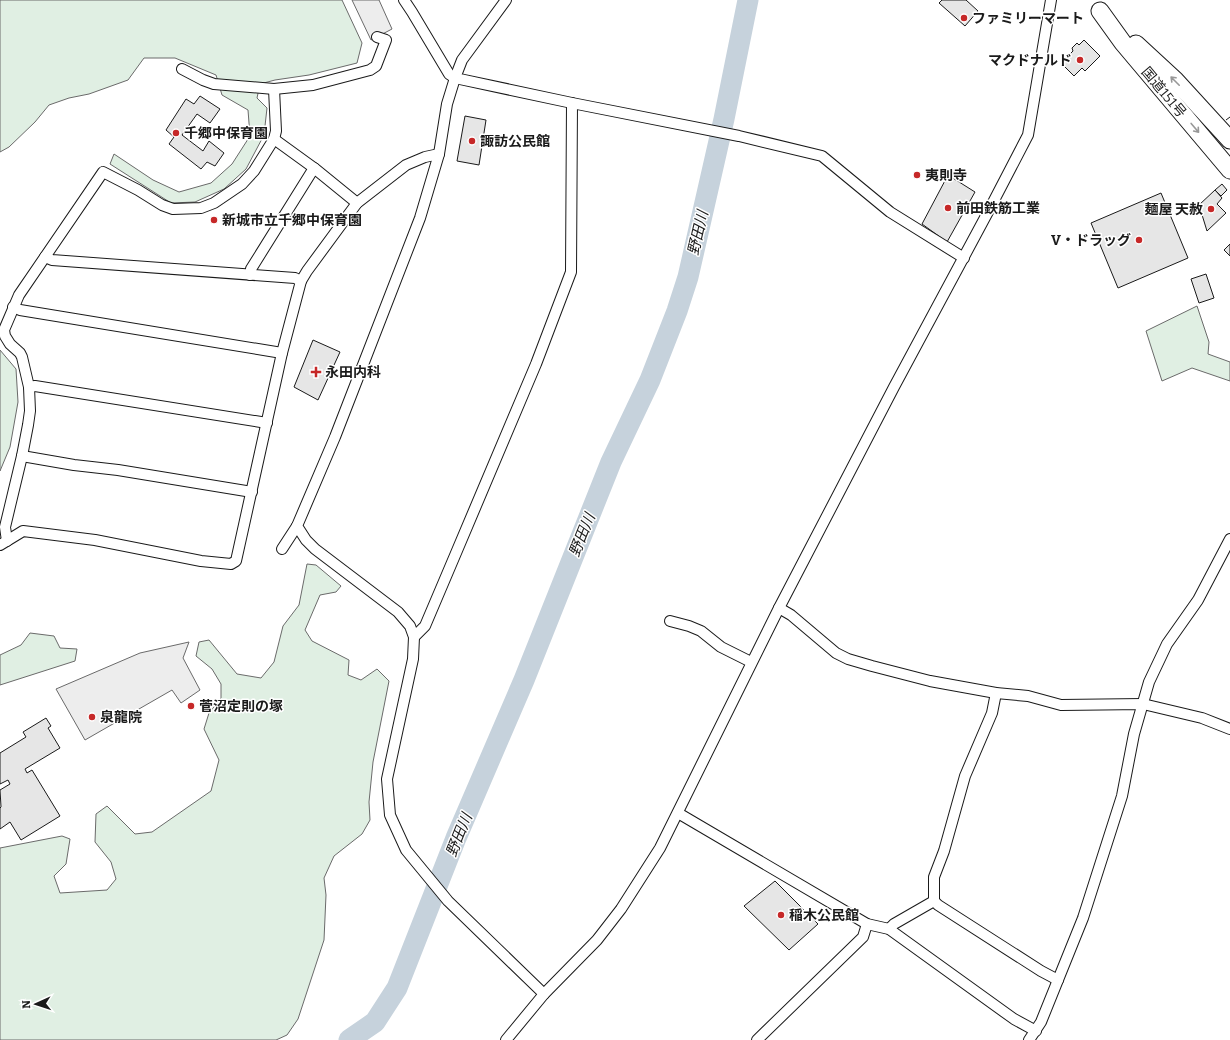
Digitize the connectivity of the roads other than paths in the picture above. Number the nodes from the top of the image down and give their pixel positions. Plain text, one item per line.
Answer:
1 (404, 0) edge
2 (506, 0) edge
3 (1051, 0) edge
4 (1095, 5) edge
5 (377, 37) dead end
6 (182, 69) dead end
7 (455, 78) junction
8 (274, 89) junction
9 (572, 103) junction
10 (274, 139) junction
11 (1230, 140) edge
12 (439, 154) junction
13 (314, 168) junction
14 (1230, 170) edge
15 (357, 203) junction
16 (45, 257) junction
17 (964, 258) junction
18 (250, 275) junction
19 (301, 281) junction
20 (14, 307) junction
21 (282, 353) junction
22 (29, 387) junction
23 (267, 423) junction
24 (22, 456) junction
25 (252, 492) junction
26 (297, 526) junction
27 (1230, 539) edge
28 (3, 543) edge
29 (282, 549) dead end
30 (779, 608) junction
31 (670, 621) dead end
32 (414, 637) junction
33 (751, 662) junction
34 (996, 693) junction
35 (1143, 704) junction
36 (1230, 729) edge
37 (678, 813) junction
38 (934, 901) junction
39 (867, 924) junction
40 (889, 929) junction
41 (1058, 980) junction
42 (544, 994) junction
43 (1036, 1031) junction
44 (506, 1040) edge
45 (757, 1040) edge
46 (1029, 1040) edge

1 - 7 street
2 - 7 street
3 - 17 street
11 -> 4 highway, 国道151号
4 -> 14 highway, 国道151号
5 - 8 street
6 - 8 street
7 - 9 street
7 - 12 street
8 - 10 street
9 - 17 street
9 - 32 street
10 - 13 street
10 - 16 street
12 - 15 street
12 - 26 street
13 - 15 street
13 - 18 street
15 - 19 street
16 - 18 street
16 - 20 street
17 - 30 street
18 - 19 street
19 - 21 street
20 - 21 street
20 - 22 street
21 - 23 street
22 - 23 street
22 - 24 street
23 - 25 street
24 - 25 street
24 - 28 street
25 - 28 street
26 - 29 street
26 - 32 street
27 - 35 street
30 - 33 street
30 - 34 street
31 - 33 street
32 - 42 street
33 - 37 street
34 - 35 street
34 - 38 street
35 - 36 street
35 - 41 street
37 - 39 street
37 - 42 street
38 - 40 street
38 - 41 street
39 - 40 street
39 - 45 street
40 - 43 street
41 - 43 street
42 - 44 street
43 - 46 street

